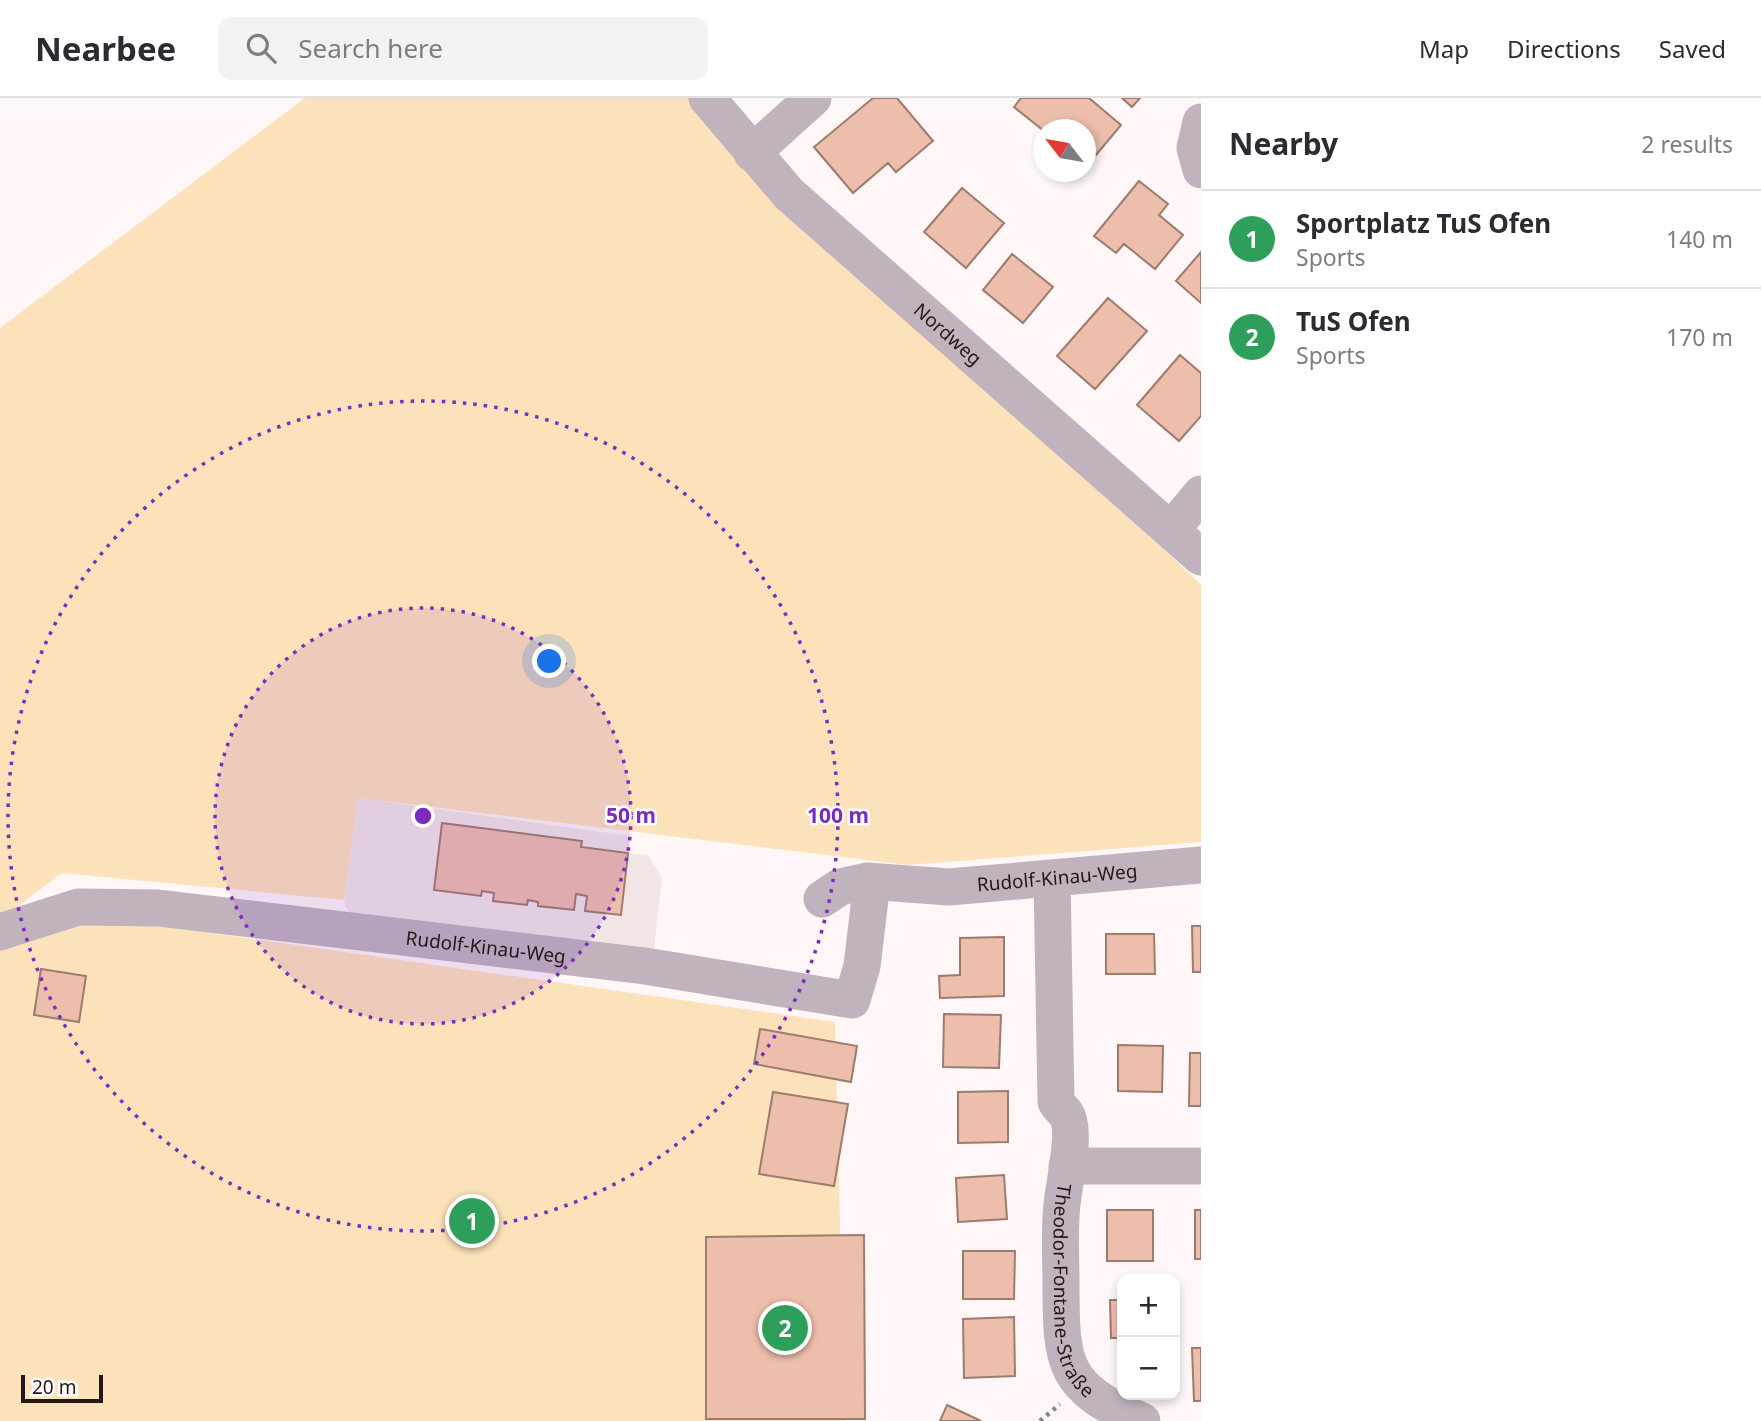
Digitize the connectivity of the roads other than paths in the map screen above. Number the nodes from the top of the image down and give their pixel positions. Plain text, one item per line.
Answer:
1 (707, 98) edge
2 (813, 98) edge
3 (1201, 122) edge
4 (752, 153) junction
5 (1201, 170) edge
6 (1201, 494) edge
7 (1171, 530) junction
8 (1201, 556) edge
9 (1201, 865) edge
10 (1052, 878) junction
11 (872, 882) junction
12 (822, 899) dead end
13 (0, 932) edge
14 (1067, 1166) junction
15 (1201, 1166) edge
16 (1142, 1421) edge

1 - 4 street, Nordweg
2 - 4 street
3 - 5 street
4 - 7 street, Nordweg
6 - 7 street
7 - 8 street, Nordweg
9 - 10 street, Rudolf-Kinau-Weg
10 - 11 street, Rudolf-Kinau-Weg
10 - 14 street, Theodor-Fontane-Straße
11 - 12 street, Rudolf-Kinau-Weg
11 - 13 street, Rudolf-Kinau-Weg
14 - 15 street, Theodor-Fontane-Straße
14 - 16 street, Theodor-Fontane-Straße

